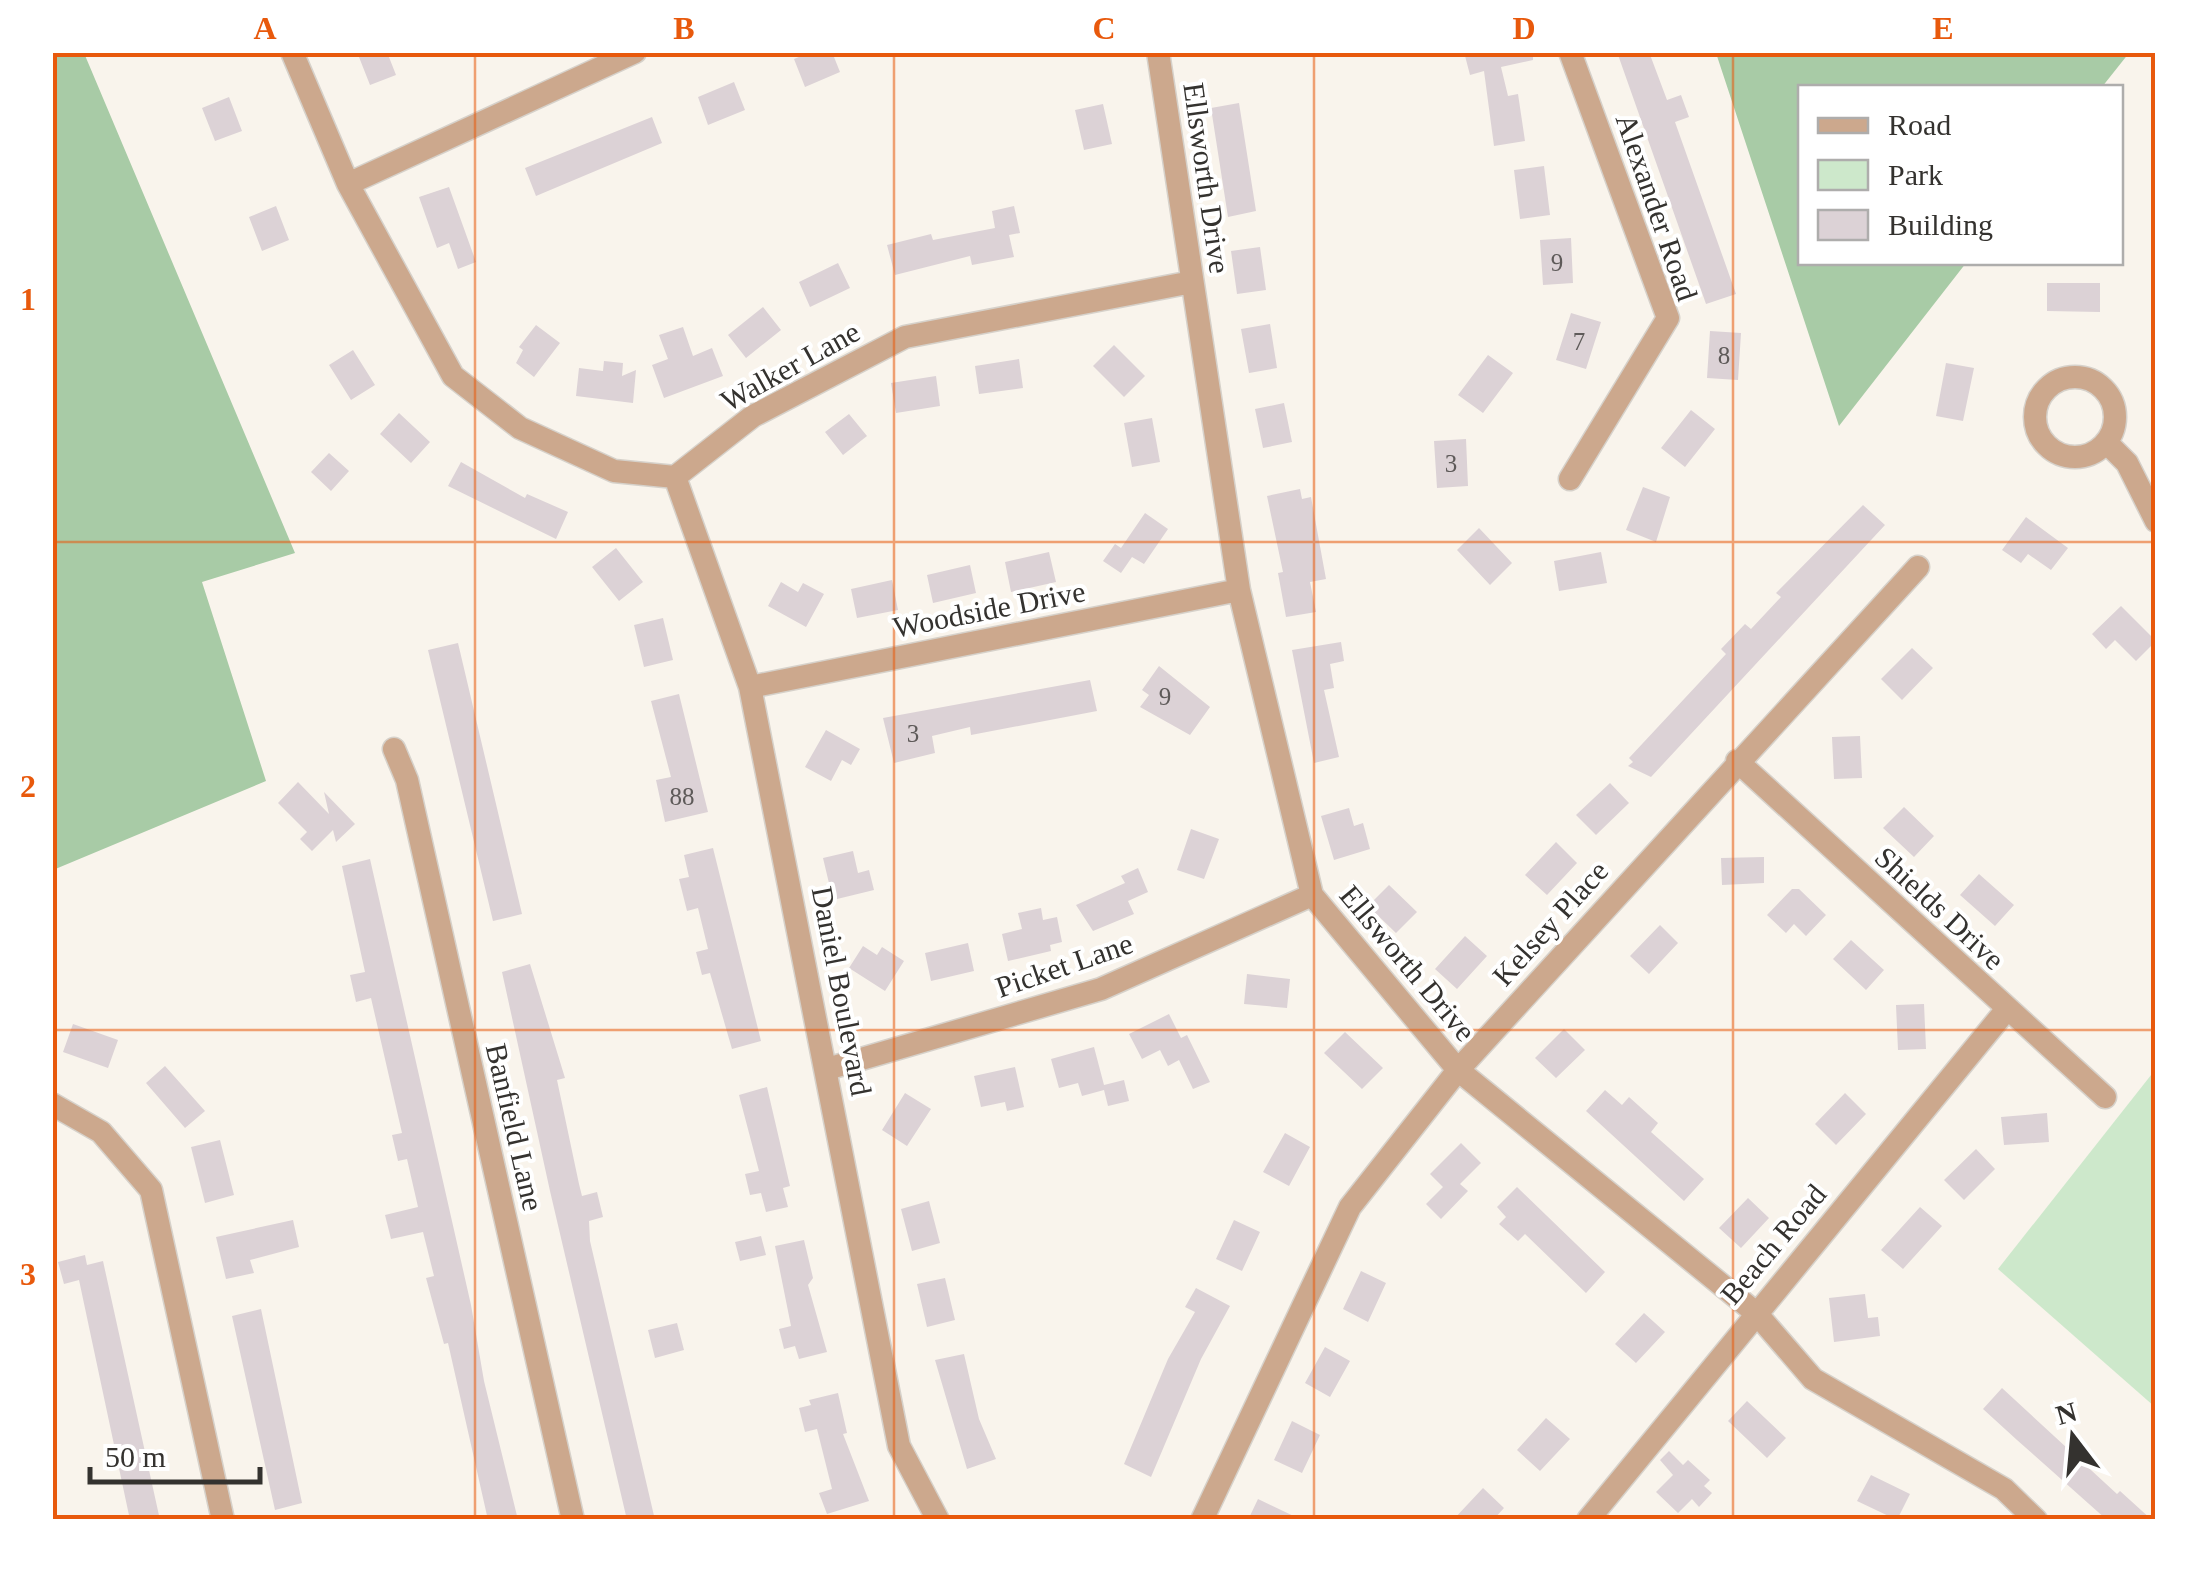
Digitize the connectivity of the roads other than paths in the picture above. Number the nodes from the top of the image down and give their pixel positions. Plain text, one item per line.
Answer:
1 (292, 52) edge
2 (634, 52) edge
3 (1158, 52) edge
4 (1570, 52) edge
5 (348, 184) junction
6 (1192, 282) junction
7 (2106, 442) dead end
8 (675, 476) junction
9 (1570, 480) dead end
10 (2156, 522) edge
11 (1918, 567) dead end
12 (1239, 590) junction
13 (750, 687) junction
14 (394, 748) dead end
15 (1737, 761) junction
16 (1312, 895) junction
17 (2007, 1009) junction
18 (827, 1069) junction
19 (1458, 1070) junction
20 (2105, 1097) dead end
21 (52, 1104) edge
22 (1756, 1312) junction
23 (222, 1520) edge
24 (572, 1520) edge
25 (938, 1520) edge
26 (1202, 1520) edge
27 (1588, 1520) edge
28 (2036, 1520) edge

1 - 5 street
2 - 5 street
3 - 6 street, Ellsworth Drive
4 - 9 street, Alexander Road
5 - 8 street
6 - 8 street, Walker Lane
6 - 12 street, Ellsworth Drive
7 - 10 street
8 - 13 street, Daniel Boulevard
11 - 15 street, Kelsey Place
12 - 13 street, Woodside Drive
12 - 16 street, Ellsworth Drive
13 - 18 street, Daniel Boulevard
14 - 24 street, Banfield Lane
15 - 17 street, Shields Drive
15 - 19 street, Kelsey Place
16 - 18 street, Picket Lane
16 - 19 street, Ellsworth Drive
17 - 20 street, Shields Drive
17 - 22 street, Beach Road
18 - 25 street, Daniel Boulevard
19 - 22 street, Ellsworth Drive
19 - 26 street, Kelsey Place
21 - 23 street
22 - 27 street, Beach Road
22 - 28 street, Ellsworth Drive

